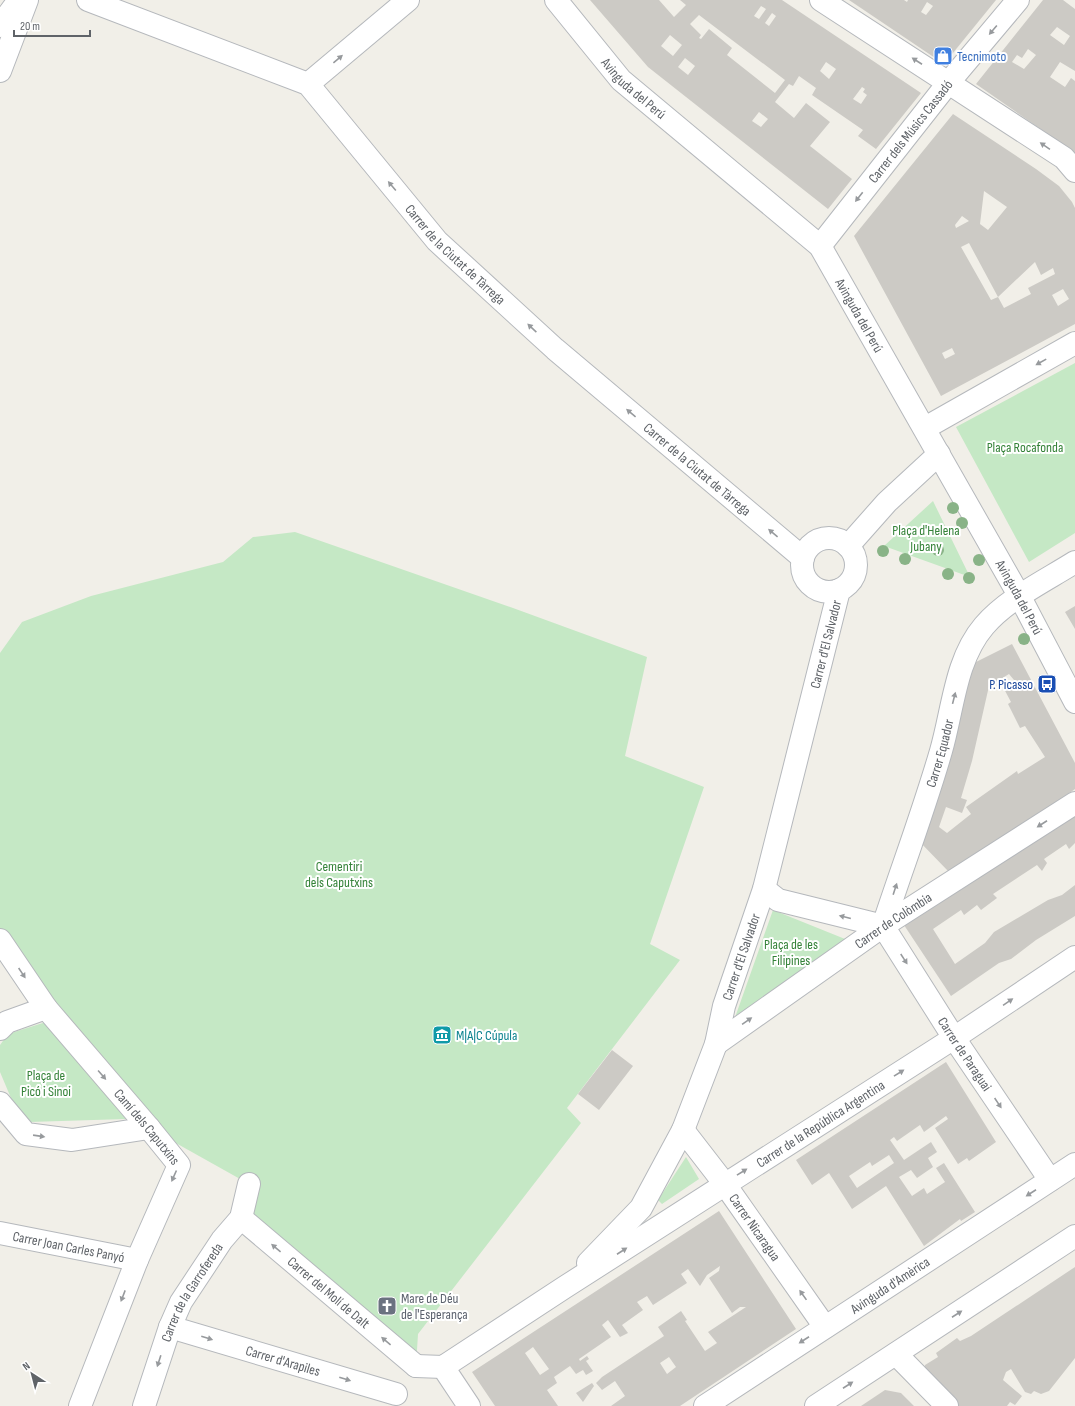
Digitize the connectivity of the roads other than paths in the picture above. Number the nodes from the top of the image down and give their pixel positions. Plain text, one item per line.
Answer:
1 (19, 0) edge
2 (27, 0) edge
3 (88, 0) edge
4 (408, 0) edge
5 (556, 0) edge
6 (821, 0) edge
7 (1018, 0) edge
8 (0, 26) edge
9 (0, 71) edge
10 (950, 82) junction
11 (308, 84) junction
12 (1075, 171) edge
13 (820, 246) junction
14 (1075, 343) edge
15 (925, 428) junction
16 (939, 454) junction
17 (848, 546) junction
18 (803, 558) junction
19 (1075, 562) edge
20 (839, 590) junction
21 (1020, 597) junction
22 (1075, 702) edge
23 (1075, 803) edge
24 (764, 889) junction
25 (883, 926) junction
26 (0, 940) edge
27 (1075, 958) edge
28 (46, 1008) junction
29 (0, 1029) edge
30 (954, 1038) junction
31 (716, 1044) junction
32 (0, 1103) edge
33 (149, 1128) junction
34 (683, 1130) junction
35 (1075, 1164) edge
36 (1050, 1180) junction
37 (724, 1183) junction
38 (249, 1184) dead end
39 (241, 1218) junction
40 (0, 1233) edge
41 (1075, 1236) edge
42 (137, 1260) junction
43 (565, 1286) junction
44 (170, 1327) junction
45 (825, 1327) junction
46 (896, 1354) junction
47 (416, 1366) junction
48 (443, 1367) junction
49 (395, 1400) edge
50 (80, 1406) edge
51 (144, 1406) edge
52 (469, 1406) edge
53 (705, 1406) edge
54 (816, 1406) edge
55 (947, 1406) edge

1 - 8 street
2 - 9 street
3 - 11 street, Carrer de la Ciutat de Tàrrega
11 -> 4 street
5 - 13 street, Avinguda del Perú
10 -> 6 street
7 -> 10 street, Carrer dels Músics Cassadó
12 -> 10 street
10 -> 13 street, Carrer dels Músics Cassadó
18 -> 11 street, Carrer de la Ciutat de Tàrrega
13 - 15 street, Avinguda del Perú
14 -> 15 street
15 - 16 street, Avinguda del Perú
16 - 17 street
16 - 21 street, Avinguda del Perú
17 - 18 street
17 - 20 street
18 - 20 street
19 - 21 street, Carrer Equador
20 - 24 street, Carrer d'El Salvador
21 - 22 street, Avinguda del Perú
25 -> 21 street, Carrer Equador
23 -> 25 street, Carrer de Colòmbia
25 -> 24 street
24 - 31 street, Carrer d'El Salvador
25 -> 30 street, Carrer de Paraguai
31 -> 25 street, Carrer de Colòmbia
26 -> 28 street, Camí dels Caputxins
30 -> 27 street, Carrer de la República Argentina
28 - 29 street
28 -> 33 street, Camí dels Caputxins
30 -> 36 street, Carrer de Paraguai
37 -> 30 street, Carrer de la República Argentina
31 - 34 street, Carrer d'El Salvador
32 -> 33 street
33 -> 42 street, Camí dels Caputxins
34 - 37 street, Carrer Nicaragua
34 - 43 street, Carrer d'El Salvador
35 - 36 street, Avinguda d'Amèrica
36 -> 45 street, Avinguda d'Amèrica
43 -> 37 street, Carrer de la República Argentina
45 -> 37 street, Carrer Nicaragua
38 - 39 street, Carrer de la Garrofereda
39 - 44 street, Carrer de la Garrofereda
47 -> 39 street, Carrer del Molí de Dalt
40 - 42 street, Carrer Joan Carles Panyó
46 -> 41 street
42 -> 50 street, Camí dels Caputxins
43 - 48 street
44 -> 49 street, Carrer d'Arapiles
44 -> 51 street, Carrer de la Garrofereda
45 -> 53 street, Avinguda d'Amèrica
54 -> 46 street
46 - 55 street
47 - 48 street
47 - 49 street
48 - 52 street

